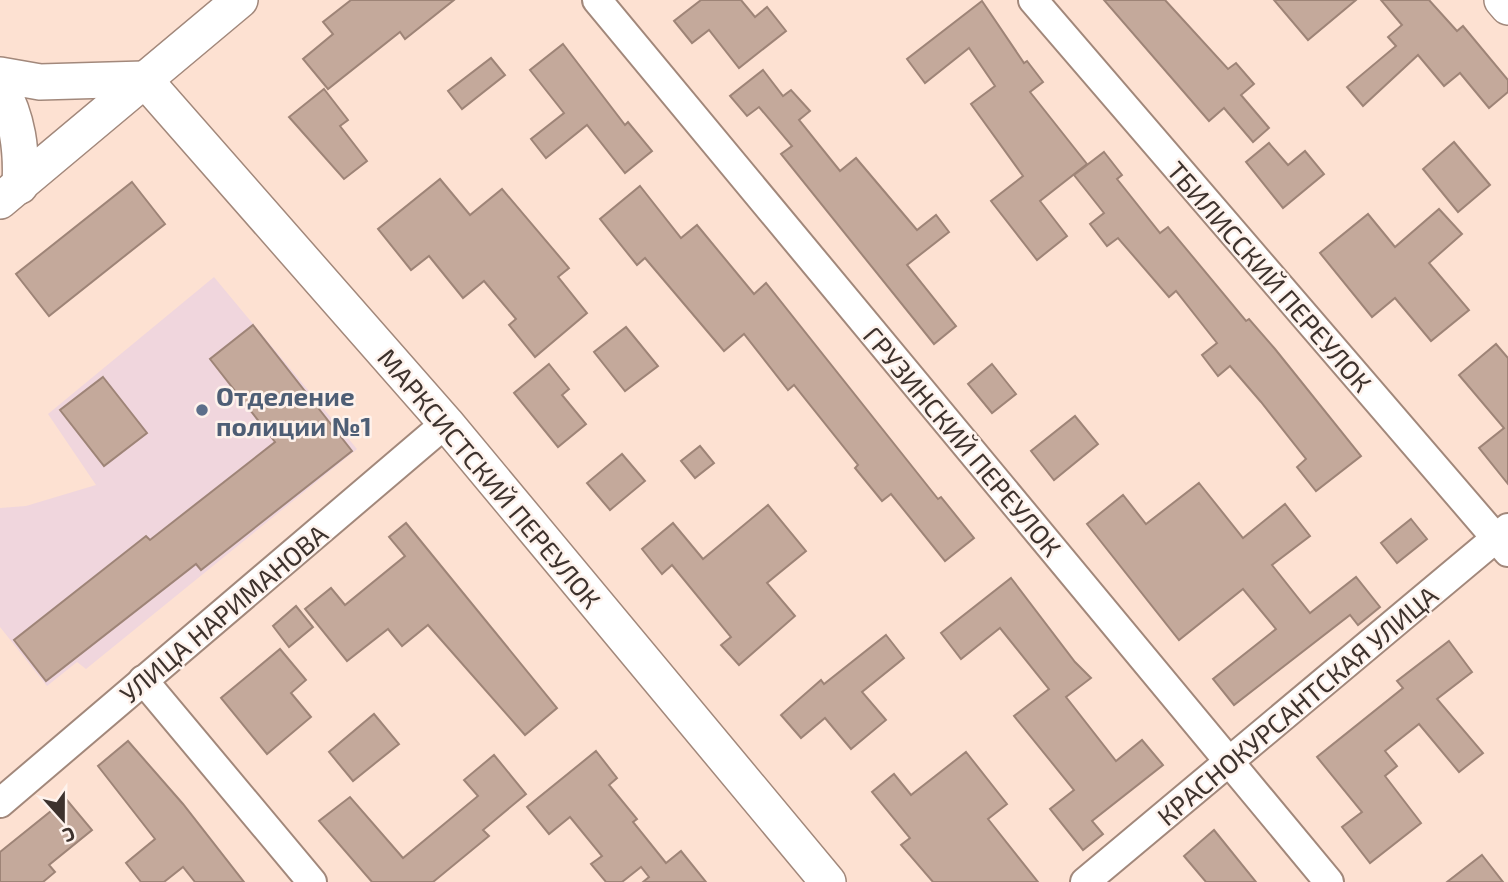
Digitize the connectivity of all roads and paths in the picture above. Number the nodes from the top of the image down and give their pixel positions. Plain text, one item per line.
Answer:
1 (240, 0) edge
2 (597, 0) edge
3 (1032, 0) edge
4 (1502, 0) edge
5 (1508, 7) edge
6 (0, 75) edge
7 (144, 79) junction
8 (0, 86) edge
9 (10, 194) edge
10 (446, 423) junction
11 (1504, 539) edge
12 (143, 680) junction
13 (1230, 762) junction
14 (0, 803) edge
15 (312, 882) edge
16 (828, 882) edge
17 (1085, 882) edge
18 (1329, 882) edge

1 - 7 street
2 - 13 street, ГРУЗИНСКИЙ ПЕРЕУЛОК
3 - 11 street, ТБИЛИССКИЙ ПЕРЕУЛОК
4 - 5 street
6 - 7 street
7 - 9 street
7 - 10 street, МАРКСИСТСКИЙ ПЕРЕУЛОК
8 - 9 street
10 - 12 street, УЛИЦА НАРИМАНОВА
10 - 16 street, МАРКСИСТСКИЙ ПЕРЕУЛОК
11 - 13 street, КРАСНОКУРСАНТСКАЯ УЛИЦА
12 - 14 street, УЛИЦА НАРИМАНОВА
12 - 15 street
13 - 17 street, КРАСНОКУРСАНТСКАЯ УЛИЦА
13 - 18 street, ГРУЗИНСКИЙ ПЕРЕУЛОК

